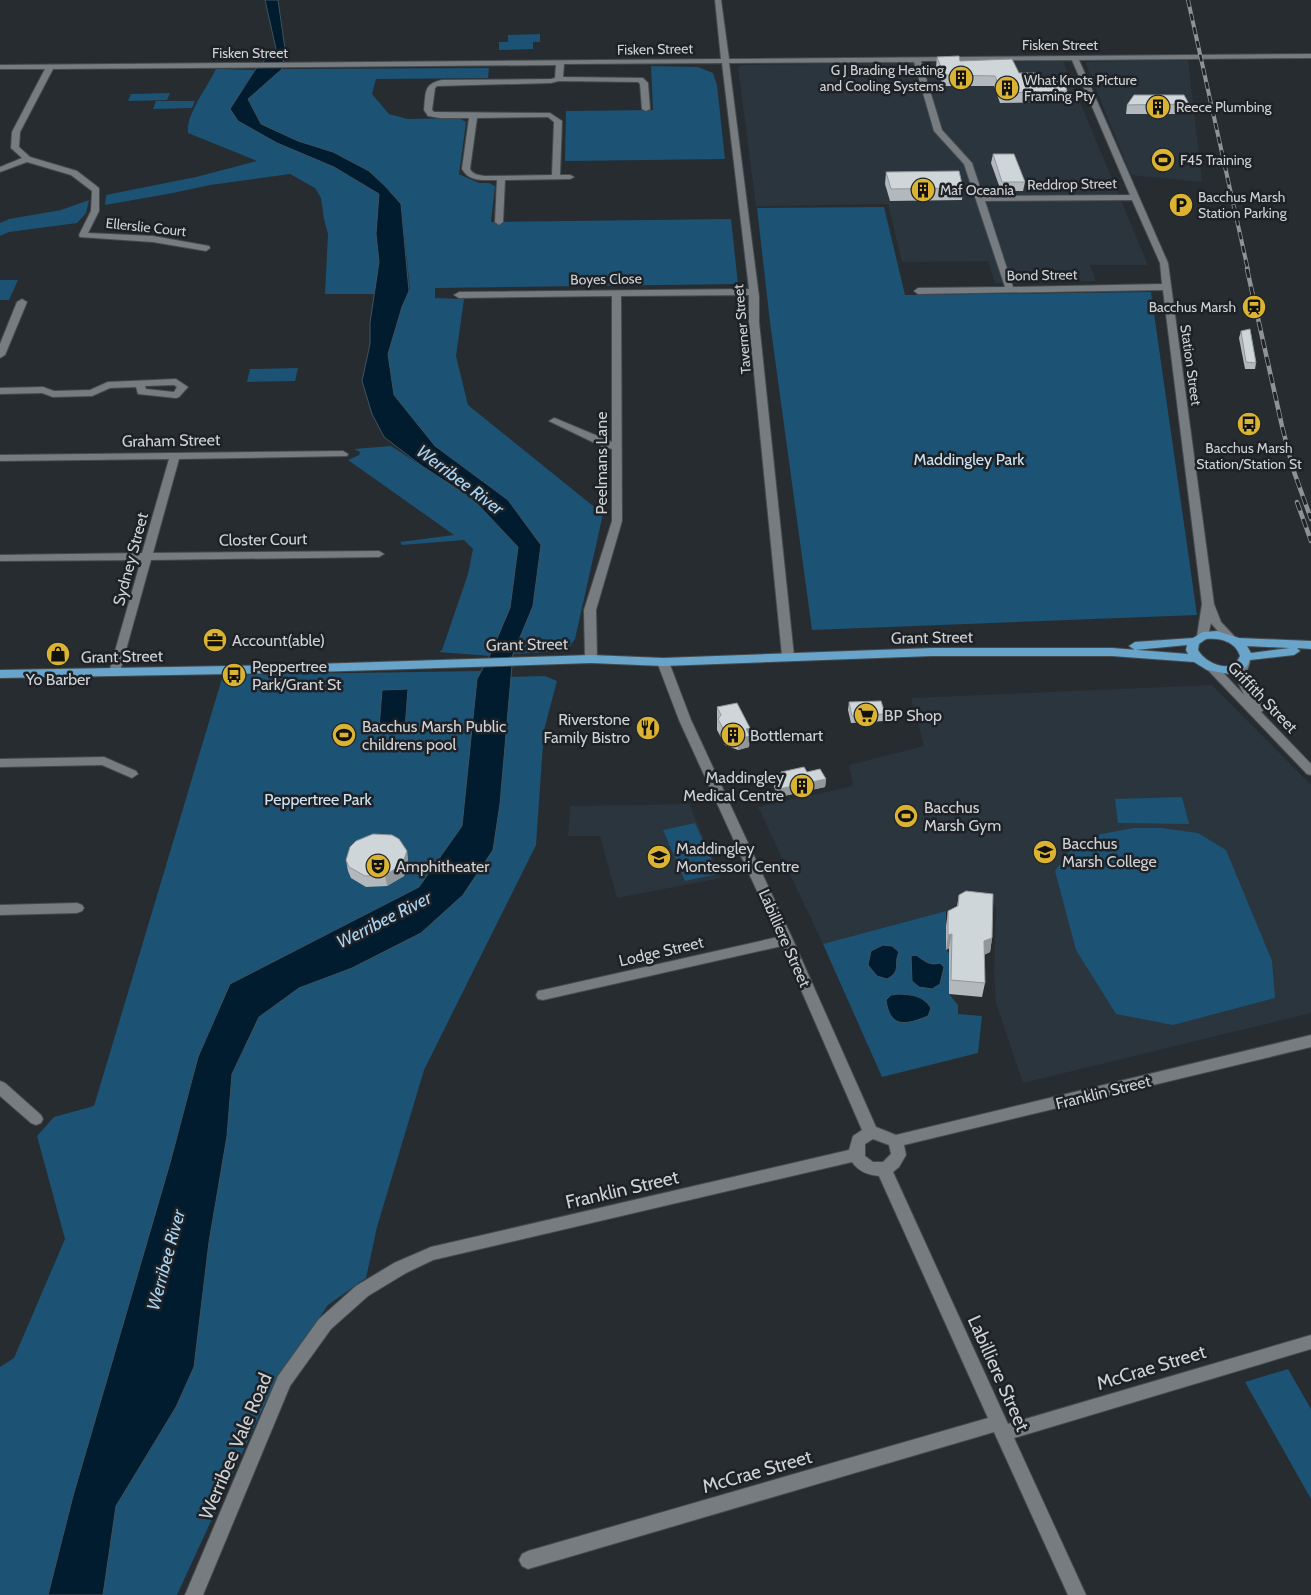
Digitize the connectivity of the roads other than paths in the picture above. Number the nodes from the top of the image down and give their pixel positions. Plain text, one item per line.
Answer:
1 (718, 0) edge
2 (1311, 56) edge
3 (1074, 57) junction
4 (917, 59) junction
5 (726, 61) junction
6 (560, 62) junction
7 (0, 67) edge
8 (50, 67) junction
9 (560, 79) junction
10 (646, 109) dead end
11 (473, 118) junction
12 (27, 160) junction
13 (0, 170) edge
14 (556, 177) junction
15 (570, 177) dead end
16 (502, 178) junction
17 (1134, 197) junction
18 (980, 199) junction
19 (499, 222) dead end
20 (206, 248) dead end
21 (1167, 287) junction
22 (1010, 290) junction
23 (918, 291) dead end
24 (753, 292) junction
25 (616, 293) junction
26 (459, 295) dead end
27 (22, 302) dead end
28 (0, 354) edge
29 (140, 384) dead end
30 (0, 391) edge
31 (554, 421) dead end
32 (616, 446) junction
33 (343, 454) dead end
34 (175, 455) junction
35 (0, 458) edge
36 (379, 554) dead end
37 (147, 556) junction
38 (0, 558) edge
39 (1208, 604) junction
40 (1199, 639) junction
41 (1234, 641) junction
42 (1311, 647) edge
43 (1055, 651) junction
44 (788, 656) junction
45 (1196, 658) junction
46 (591, 659) junction
47 (1245, 660) junction
48 (664, 662) junction
49 (1211, 667) junction
50 (115, 672) junction
51 (0, 674) edge
52 (0, 763) edge
53 (1311, 770) edge
54 (132, 774) dead end
55 (77, 908) dead end
56 (0, 910) edge
57 (786, 940) junction
58 (543, 995) dead end
59 (1311, 1041) edge
60 (0, 1088) edge
61 (36, 1119) dead end
62 (871, 1133) junction
63 (895, 1141) junction
64 (856, 1155) junction
65 (884, 1170) junction
66 (400, 1268) joint
67 (1311, 1342) edge
68 (1001, 1428) junction
69 (528, 1560) dead end
70 (194, 1595) edge
71 (1077, 1595) edge

1 - 5 street, Taverner Street
2 - 3 street, Fisken Street
3 - 4 street, Fisken Street
3 - 17 street, Station Street
4 - 5 street, Fisken Street
4 - 18 street
5 - 6 street, Fisken Street
5 - 24 street, Taverner Street
6 - 8 street, Fisken Street
6 - 9 street
7 - 8 street, Fisken Street
8 - 12 street
9 - 10 street
9 - 11 street
11 - 14 street
11 - 16 street
12 - 13 street
12 - 20 street, Ellerslie Court
14 - 15 street
14 - 16 street
16 - 19 street
17 - 18 street, Reddrop Street
17 - 21 street, Station Street
18 - 22 street
21 - 22 street, Bond Street
21 - 39 street, Station Street
22 - 23 street, Bond Street
24 - 25 street, Boyes Close
24 - 44 street, Taverner Street
25 - 26 street, Boyes Close
25 - 32 street, Peelmans Lane
27 - 28 street
29 - 30 street
31 - 32 street
32 - 46 street, Peelmans Lane
33 - 34 street, Graham Street
34 - 35 street, Graham Street
34 - 37 street, Sydney Street
36 - 37 street, Closter Court
37 - 38 street, Closter Court
37 - 50 street, Sydney Street
39 - 40 street, Station Street
39 - 41 street, Station Street
40 - 41 main road
40 - 43 main road, Grant Street
40 - 45 main road
41 - 42 main road
41 - 47 main road
42 - 47 main road
43 - 44 main road, Grant Street
43 - 45 main road, Grant Street
44 - 48 main road, Grant Street
45 - 49 main road
46 - 48 main road, Grant Street
46 - 50 main road, Grant Street
47 - 49 main road
47 - 53 street, Griffith Street
48 - 57 street, Labilliere Street
49 - 53 street, Griffith Street
50 - 51 main road, Grant Street
52 - 54 street
55 - 56 street
57 - 58 street, Lodge Street
57 - 62 street, Labilliere Street
59 - 63 street, Franklin Street
60 - 61 street
62 - 63 street
62 - 64 street
63 - 65 street
64 - 65 street
64 - 66 street, Franklin Street
65 - 68 street, Labilliere Street
66 - 70 street, Werribee Vale Road
67 - 68 street, McCrae Street
68 - 69 street, McCrae Street
68 - 71 street, Labilliere Street

